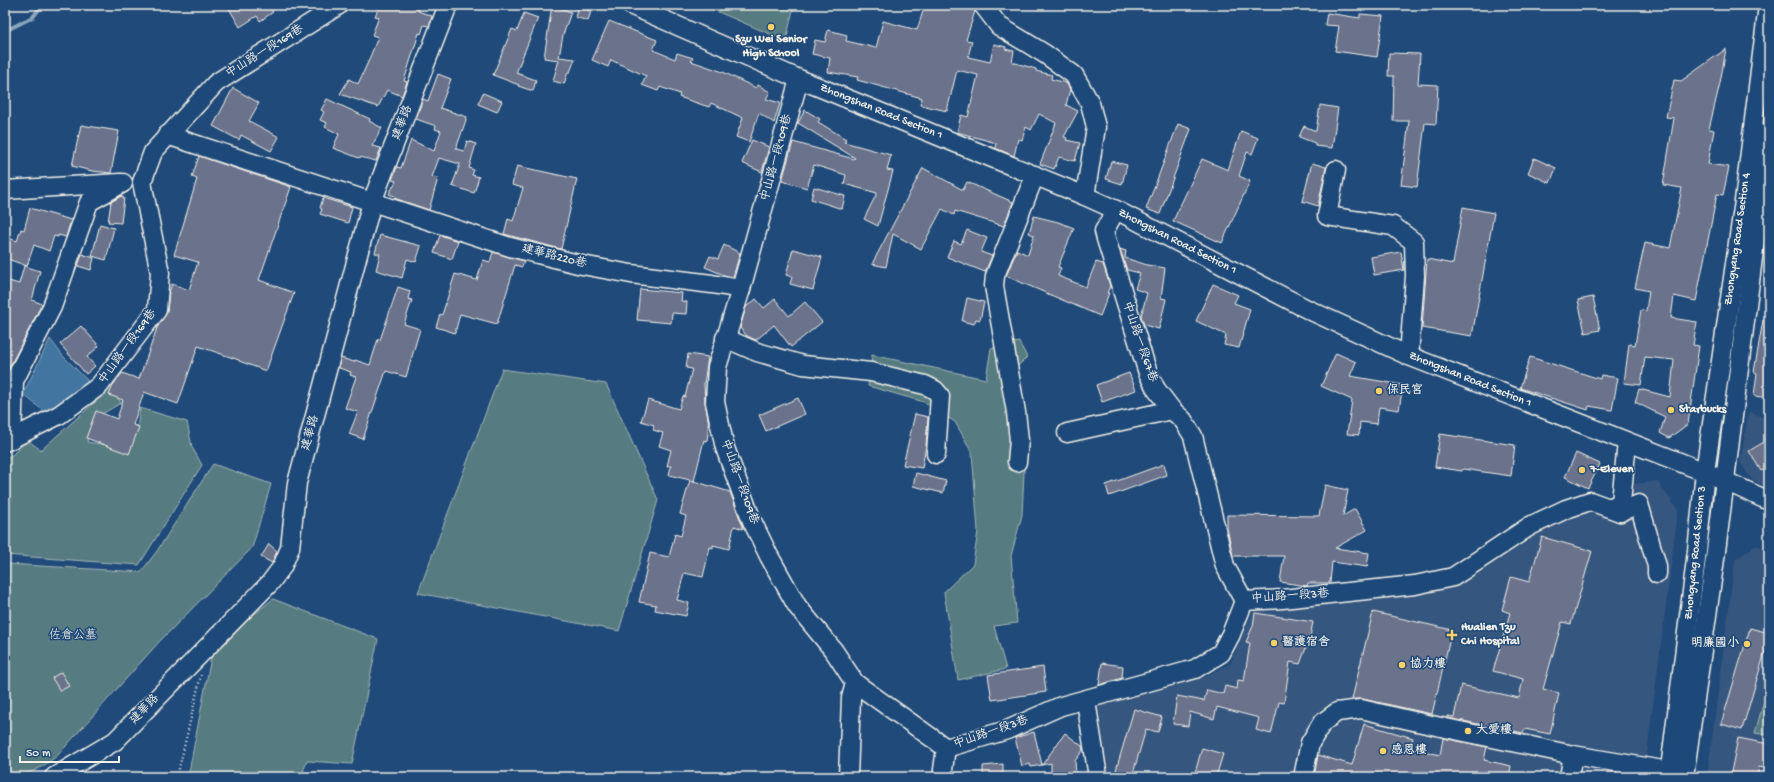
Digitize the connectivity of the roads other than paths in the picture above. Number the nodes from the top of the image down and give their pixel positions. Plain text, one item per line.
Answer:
1 (339, 5) edge
2 (448, 5) edge
3 (630, 5) edge
4 (983, 5) edge
5 (1768, 5) edge
6 (799, 78) junction
7 (1769, 131) edge
8 (167, 135) junction
9 (1336, 170) dead end
10 (1035, 175) junction
11 (142, 182) junction
12 (123, 183) junction
13 (5, 190) edge
14 (1084, 196) junction
15 (372, 202) junction
16 (1764, 205) edge
17 (1116, 210) junction
18 (741, 289) junction
19 (725, 338) junction
20 (1409, 356) junction
21 (1172, 410) junction
22 (1067, 433) dead end
23 (8, 440) edge
24 (1627, 442) junction
25 (936, 454) dead end
26 (1017, 462) dead end
27 (1705, 472) junction
28 (1724, 481) junction
29 (1606, 501) dead end
30 (1769, 501) edge
31 (1620, 512) junction
32 (1657, 574) dead end
33 (1244, 601) junction
34 (855, 684) junction
35 (1086, 701) junction
36 (946, 748) junction
37 (1573, 755) junction
38 (1676, 775) edge
39 (54, 777) edge
40 (848, 777) edge
41 (942, 777) edge
42 (1098, 777) edge
43 (1303, 777) edge
44 (1569, 777) edge

1 - 8 street, 中山路一段169巷
2 - 15 street, 建華路
3 - 6 street, Zhongshan Road Section 1
4 - 14 street
5 - 27 street, Zhongyang Road Section 4
6 - 10 street, Zhongshan Road Section 1
6 - 18 street, 中山路一段109巷
7 - 16 street, Zhongyang Road Section 4
8 - 11 street, 中山路一段169巷
8 - 15 street, 建華路220巷
9 - 20 street
10 - 14 street, Zhongshan Road Section 1
10 - 26 street
11 - 12 street
11 - 23 street, 中山路一段169巷
12 - 13 street
12 - 23 street
14 - 17 street, Zhongshan Road Section 1
15 - 18 street, 建華路220巷
15 - 39 street, 建華路
16 - 28 street, Zhongyang Road Section 4
17 - 20 street, Zhongshan Road Section 1
17 - 21 street, 中山路一段67巷
18 - 19 street, 中山路一段109巷
19 - 25 street
19 - 34 street, 中山路一段109巷
20 - 24 street, Zhongshan Road Section 1
21 - 22 street
21 - 33 street, 中山路一段67巷
24 - 27 street, Zhongshan Road Section 1
24 - 31 street
27 - 28 street, Zhongshan Road Section 1
27 - 38 street, Zhongyang Road Section 3
28 - 30 street, Zhongshan Road Section 1
28 - 38 street, Zhongyang Road Section 3
29 - 31 street
31 - 32 street
31 - 33 street, 中山路一段3巷
33 - 35 street, 中山路一段3巷
34 - 36 street, 中山路一段109巷
34 - 40 street
35 - 36 street, 中山路一段3巷
35 - 42 street
36 - 41 street, 中山路一段3巷
37 - 38 street
37 - 43 street
37 - 44 street

